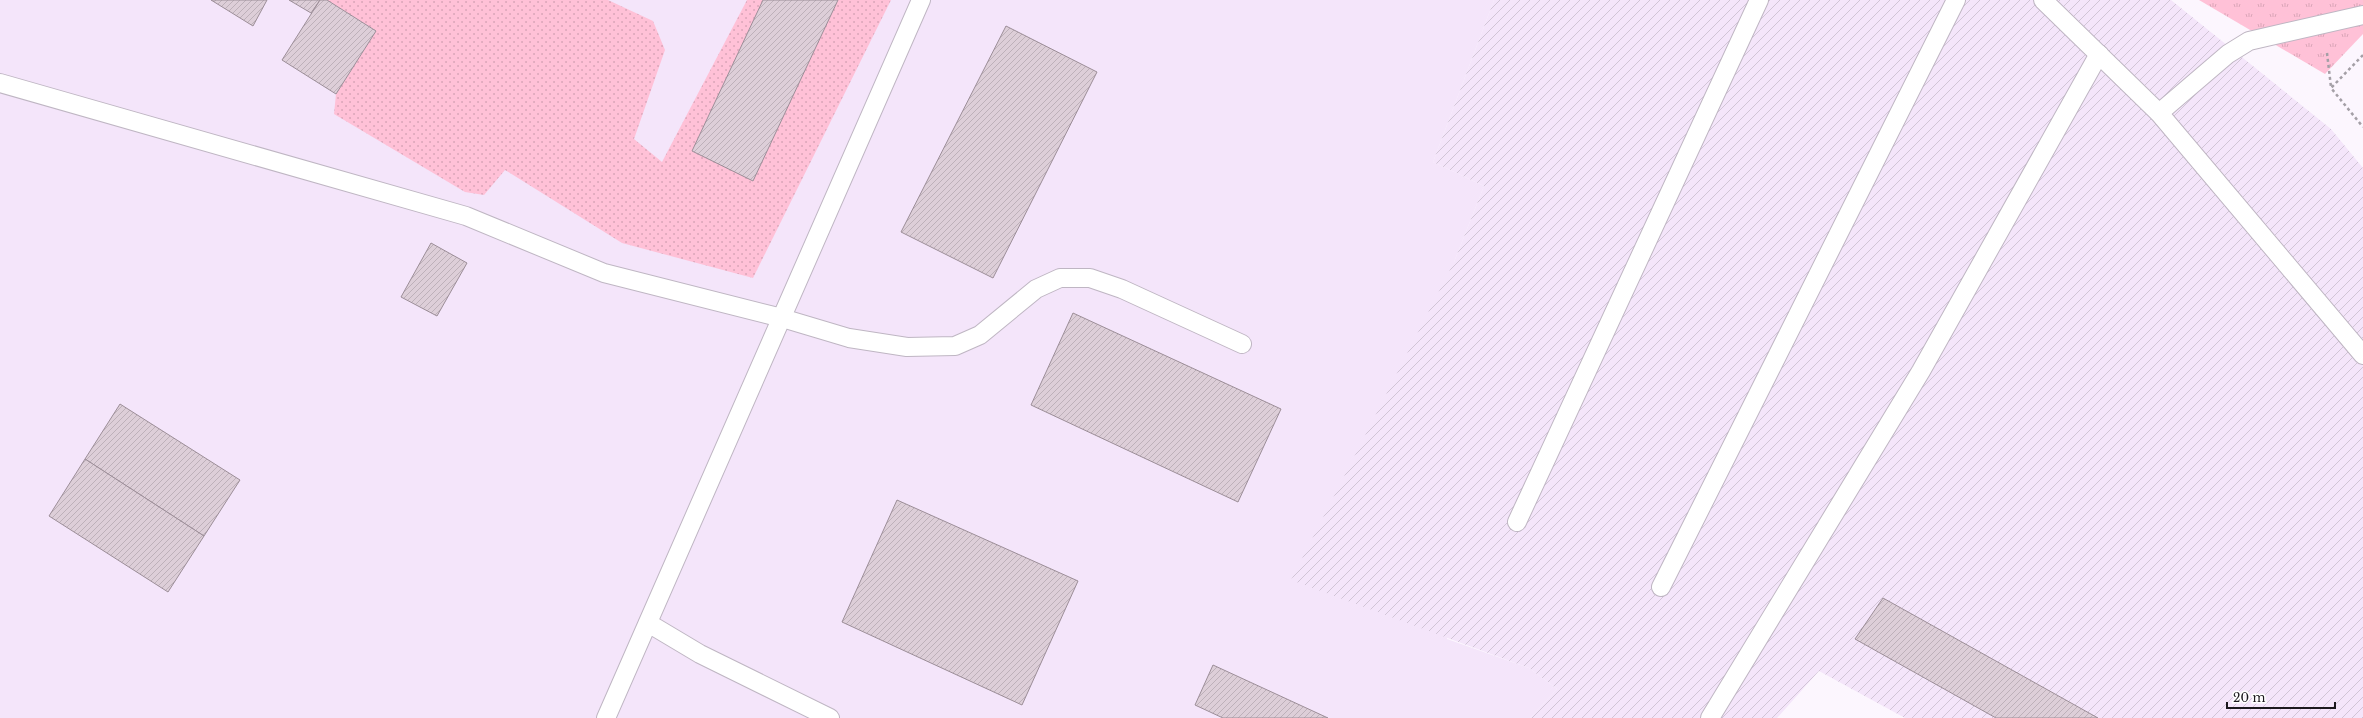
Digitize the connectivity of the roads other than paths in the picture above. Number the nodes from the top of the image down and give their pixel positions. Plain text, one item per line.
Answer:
1 (921, 0) edge
2 (1759, 0) edge
3 (1956, 0) edge
4 (2043, 0) edge
5 (2363, 15) edge
6 (2099, 54) junction
7 (0, 83) edge
8 (2159, 113) junction
9 (782, 318) junction
10 (1242, 344) dead end
11 (2363, 355) edge
12 (1517, 522) dead end
13 (1661, 587) dead end
14 (648, 623) junction
15 (606, 718) edge
16 (830, 718) edge
17 (1710, 718) edge

1 - 9 lane
2 - 12 lane
3 - 13 lane
4 - 6 lane
5 - 8 lane
6 - 8 lane
6 - 17 lane
7 - 9 lane
8 - 11 lane
9 - 10 lane
9 - 14 lane
14 - 15 lane
14 - 16 lane

